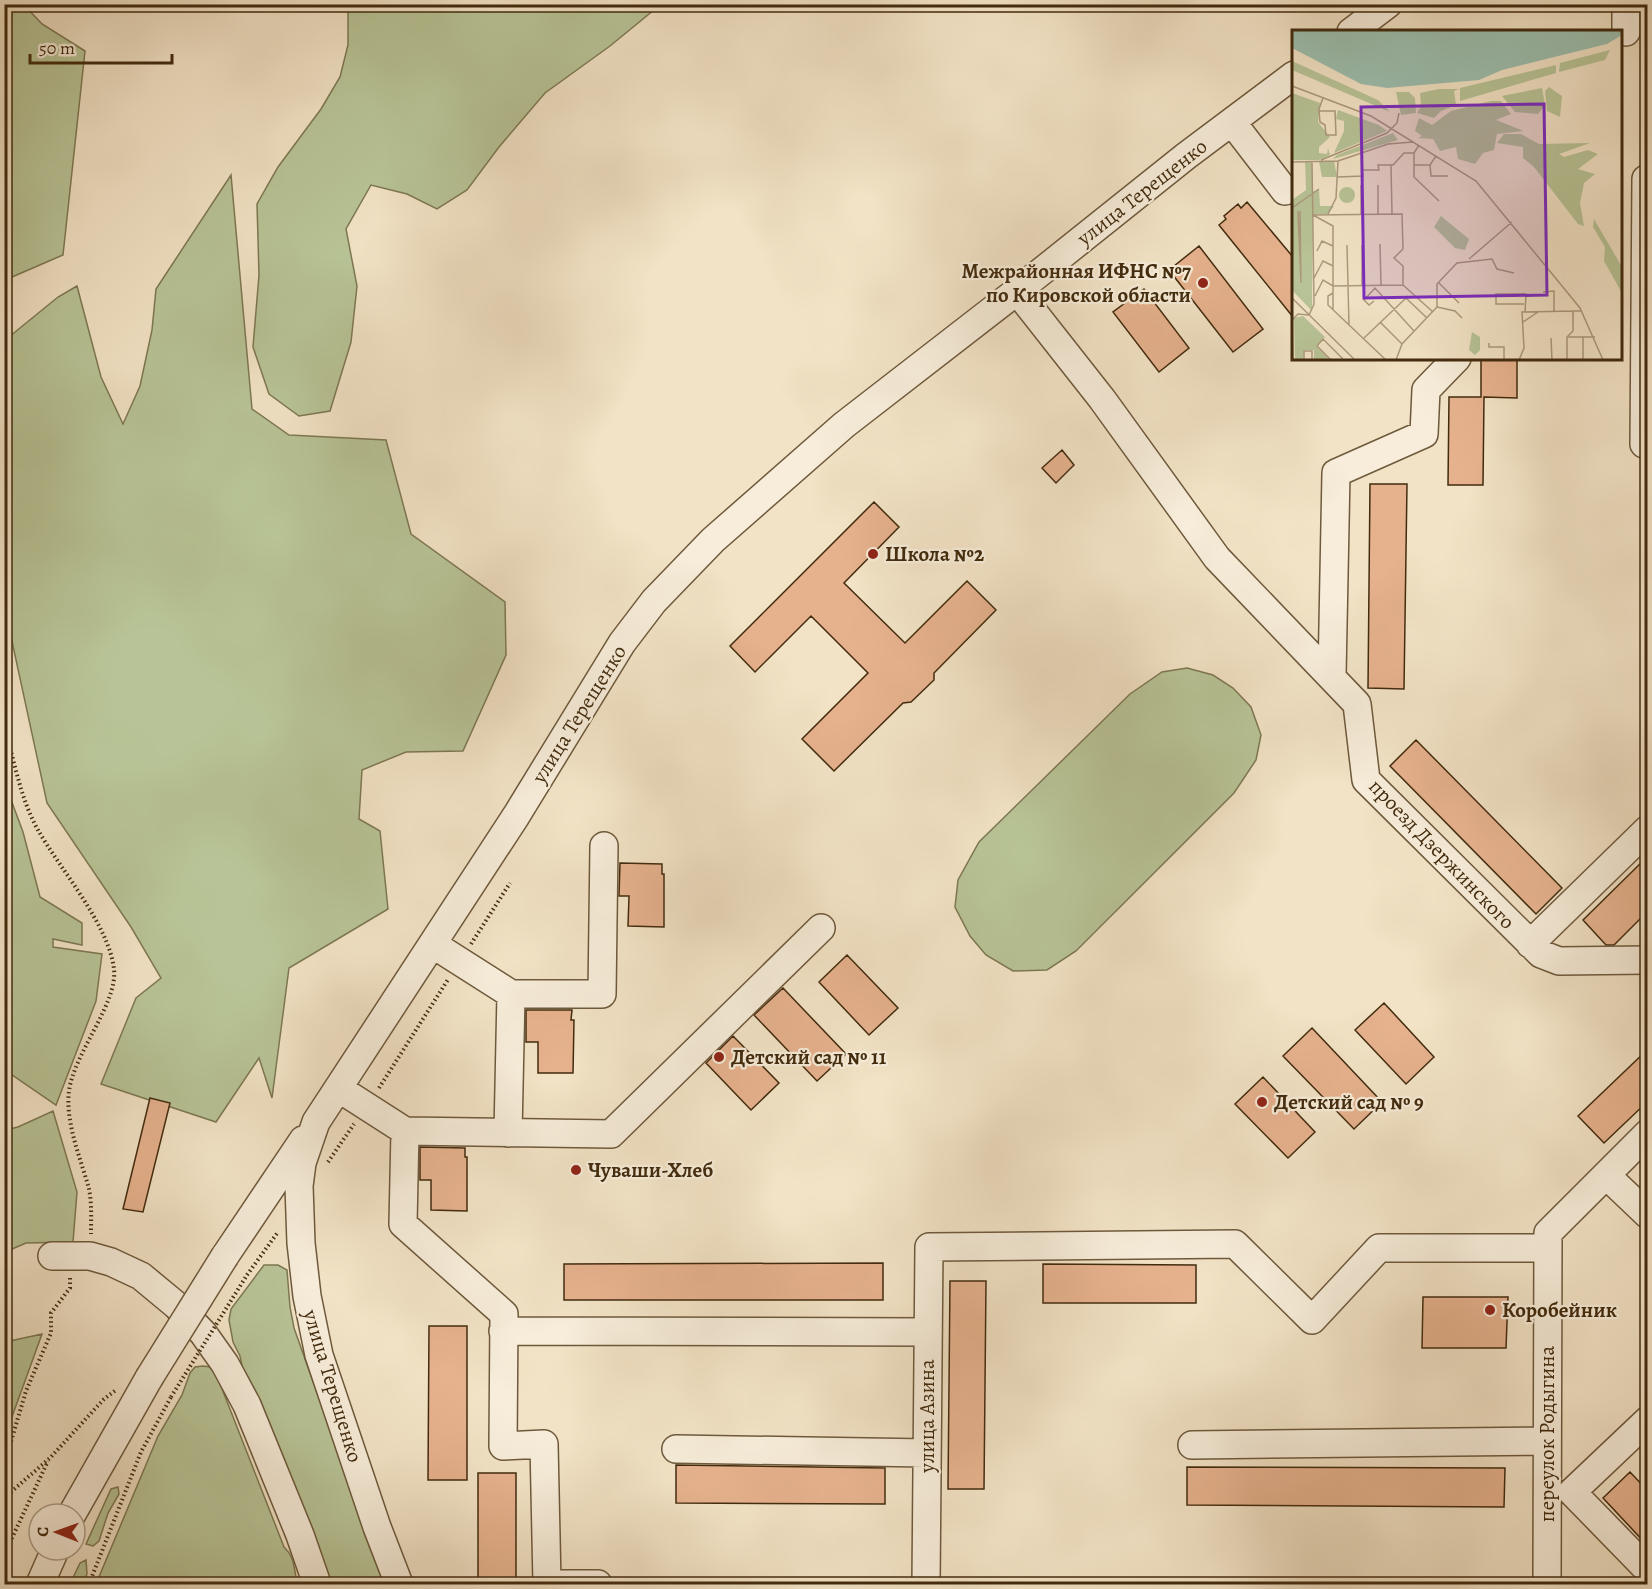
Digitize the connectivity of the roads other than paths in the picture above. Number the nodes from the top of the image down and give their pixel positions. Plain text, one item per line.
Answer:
1 (1388, 4) edge
2 (1626, 4) edge
3 (1355, 30) edge
4 (1626, 32) dead end
5 (1292, 76) edge
6 (1232, 122) junction
7 (1647, 179) edge
8 (1285, 191) dead end
9 (1017, 291) junction
10 (1455, 360) edge
11 (1647, 444) edge
12 (1332, 676) junction
13 (1647, 829) edge
14 (604, 846) dead end
15 (821, 928) dead end
16 (1530, 944) junction
17 (434, 945) junction
18 (1647, 960) edge
19 (510, 994) junction
20 (338, 1088) junction
21 (316, 1122) junction
22 (405, 1131) junction
23 (508, 1133) junction
24 (1647, 1133) edge
25 (1606, 1175) junction
26 (1647, 1215) edge
27 (1548, 1248) junction
28 (71, 1256) road end
29 (503, 1332) junction
30 (928, 1332) junction
31 (1647, 1420) edge
32 (1547, 1441) junction
33 (1192, 1445) dead end
34 (676, 1449) dead end
35 (927, 1453) junction
36 (79, 1502) edge
37 (50, 1562) edge
38 (1647, 1570) edge
39 (40, 1584) edge
40 (317, 1584) edge
41 (399, 1584) edge
42 (598, 1584) edge
43 (926, 1584) edge
44 (1547, 1584) edge

1 - 3 street
2 - 4 street
5 - 6 street, улица Терещенко
6 - 8 street
6 - 9 street, улица Терещенко
7 - 11 street
9 - 12 street, проезд Дзержинского
9 - 17 street, улица Терещенко
10 - 12 street
12 - 16 street, проезд Дзержинского
13 - 16 street
14 - 19 street
15 - 23 street
16 - 18 street, проезд Дзержинского
17 - 19 street
17 - 20 street, улица Терещенко
19 - 23 street
20 - 21 street, улица Терещенко
20 - 22 street
21 - 36 street, bridge
21 - 41 street, улица Терещенко
22 - 23 street
22 - 29 street
24 - 25 street
25 - 26 street
25 - 27 street
27 - 30 street, улица Азина
27 - 32 street, переулок Родыгина
28 - 40 street
29 - 30 street
29 - 42 street
30 - 35 street, улица Азина
31 - 38 street
32 - 33 street
32 - 44 street, переулок Родыгина
34 - 35 street
35 - 43 street, улица Азина
37 - 39 street

